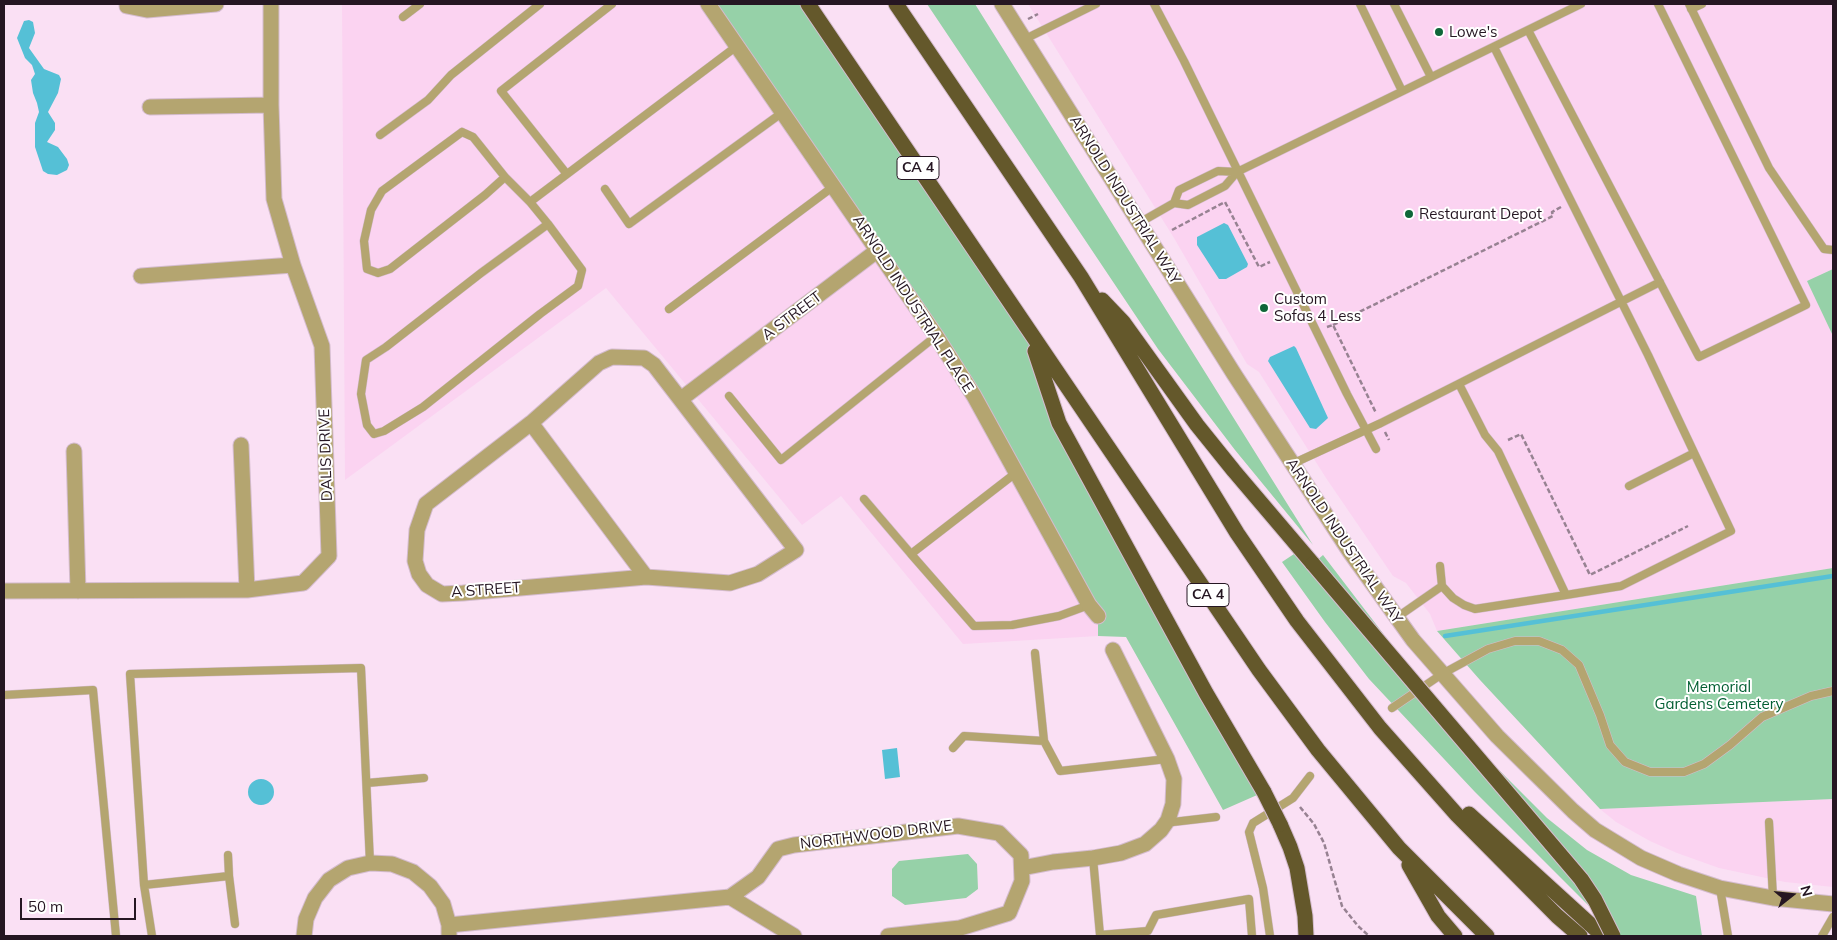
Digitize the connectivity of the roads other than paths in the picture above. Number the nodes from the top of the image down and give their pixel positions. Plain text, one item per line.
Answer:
1 (127, 4) edge
2 (216, 4) edge
3 (271, 4) edge
4 (420, 4) edge
5 (540, 4) edge
6 (612, 4) edge
7 (708, 4) edge
8 (808, 4) edge
9 (896, 4) edge
10 (1002, 4) edge
11 (1096, 4) edge
12 (1154, 4) edge
13 (1360, 4) edge
14 (1394, 4) edge
15 (1581, 4) edge
16 (1658, 4) edge
17 (1702, 4) edge
18 (1690, 6) edge
19 (403, 17) dead end
20 (1528, 30) junction
21 (1025, 39) junction
22 (737, 46) junction
23 (1494, 47) junction
24 (1431, 77) junction
25 (1402, 90) junction
26 (271, 105) junction
27 (150, 107) dead end
28 (783, 112) junction
29 (380, 135) dead end
30 (1237, 172) junction
31 (566, 173) junction
32 (505, 177) junction
33 (834, 186) junction
34 (605, 189) dead end
35 (530, 202) junction
36 (1174, 204) junction
37 (1139, 223) junction
38 (548, 224) junction
39 (878, 250) junction
40 (1833, 250) edge
41 (293, 265) junction
42 (141, 276) dead end
43 (1081, 277) junction
44 (1660, 282) junction
45 (1620, 302) junction
46 (669, 309) dead end
47 (1030, 333) junction
48 (936, 336) junction
49 (1459, 384) junction
50 (729, 396) dead end
51 (681, 399) junction
52 (531, 422) junction
53 (1366, 430) junction
54 (241, 444) dead end
55 (1376, 449) dead end
56 (74, 452) dead end
57 (1694, 453) junction
58 (1292, 464) junction
59 (1017, 472) junction
60 (1629, 486) dead end
61 (864, 500) dead end
62 (911, 554) junction
63 (1440, 566) dead end
64 (646, 577) junction
65 (1442, 586) junction
66 (247, 590) junction
67 (4, 591) edge
68 (78, 591) junction
69 (1566, 595) junction
70 (1094, 610) joint
71 (1396, 618) junction
72 (1112, 650) dead end
73 (1035, 653) dead end
74 (1442, 674) junction
75 (1833, 691) edge
76 (4, 695) edge
77 (1392, 708) dead end
78 (1044, 741) junction
79 (953, 748) dead end
80 (1167, 759) junction
81 (1408, 760) junction
82 (1310, 776) dead end
83 (424, 778) dead end
84 (367, 783) junction
85 (1216, 817) dead end
86 (1168, 820) junction
87 (1769, 822) dead end
88 (1399, 848) junction
89 (228, 855) dead end
90 (1093, 858) junction
91 (370, 863) junction
92 (1022, 868) junction
93 (229, 876) junction
94 (144, 884) junction
95 (1720, 888) junction
96 (730, 897) junction
97 (1773, 898) junction
98 (1833, 904) edge
99 (1833, 918) edge
100 (235, 924) dead end
101 (449, 931) edge
102 (116, 936) edge
103 (152, 936) edge
104 (304, 936) edge
105 (794, 936) edge
106 (888, 936) edge
107 (1252, 936) edge
108 (1270, 936) edge
109 (1306, 936) edge
110 (1455, 936) edge
111 (1487, 936) edge
112 (1580, 936) edge
113 (1603, 936) edge
114 (1614, 936) edge
115 (1728, 936) edge
116 (1822, 936) edge

1 - 2 street
3 - 26 street, DALIS DRIVE
4 - 19 lane
5 - 29 lane
6 - 31 lane
7 - 22 street, ARNOLD INDUSTRIAL PLACE
8 - 47 highway, CA 4
9 - 43 highway
10 - 21 street, ARNOLD INDUSTRIAL WAY
11 - 21 lane
12 - 30 lane
13 - 25 lane
14 - 24 lane
15 - 20 lane
16 - 44 lane
17 - 18 lane
18 - 40 lane
20 - 23 lane
20 - 44 lane
21 - 37 street, ARNOLD INDUSTRIAL WAY
22 - 28 street, ARNOLD INDUSTRIAL PLACE
22 - 31 lane
23 - 24 lane
23 - 45 lane
24 - 25 lane
25 - 30 lane
26 - 27 street
26 - 41 street, DALIS DRIVE
28 - 33 street, ARNOLD INDUSTRIAL PLACE
28 - 34 lane
30 - 36 lane
30 - 36 lane
30 - 53 lane
31 - 35 lane
32 - 32 lane
32 - 35 lane
33 - 39 street, ARNOLD INDUSTRIAL PLACE
33 - 46 lane
35 - 38 lane
36 - 37 lane
37 - 58 street, ARNOLD INDUSTRIAL WAY
38 - 38 lane
39 - 48 street, ARNOLD INDUSTRIAL PLACE
39 - 51 street, A STREET
41 - 42 street
41 - 66 street, DALIS DRIVE
43 - 81 highway
43 - 114 highway, bridge
44 - 45 lane
45 - 49 lane
45 - 57 lane
47 - 88 highway, CA 4
47 - 109 highway, bridge
48 - 50 lane
48 - 59 street, ARNOLD INDUSTRIAL PLACE
49 - 53 lane
49 - 69 lane
51 - 52 street, A STREET
51 - 64 street, A STREET
52 - 64 street
52 - 64 street, A STREET
53 - 55 lane
53 - 58 lane
54 - 66 street
56 - 68 street
57 - 60 lane
57 - 69 lane
58 - 71 street, ARNOLD INDUSTRIAL WAY
59 - 62 lane
59 - 70 street, ARNOLD INDUSTRIAL PLACE
61 - 62 lane
62 - 70 lane
63 - 65 lane
65 - 69 lane
65 - 71 lane
66 - 68 street, DALIS DRIVE
67 - 68 street, DALIS DRIVE
71 - 74 street, ARNOLD INDUSTRIAL WAY
72 - 80 street
73 - 78 lane
74 - 75 lane
74 - 77 lane
74 - 95 street, ARNOLD INDUSTRIAL WAY
76 - 102 lane
78 - 79 lane
78 - 80 lane
80 - 86 street
81 - 112 highway
81 - 113 highway
82 - 108 lane
83 - 84 lane
84 - 91 lane
84 - 94 lane
85 - 86 lane
86 - 90 street
87 - 97 lane
88 - 110 highway
88 - 111 highway, CA 4
89 - 93 lane
90 - 92 street
90 - 107 lane
91 - 101 street, NORTHWOOD DRIVE
91 - 104 street, NORTHWOOD DRIVE
92 - 96 street, NORTHWOOD DRIVE
92 - 106 street
93 - 94 lane
93 - 100 lane
94 - 103 lane
95 - 97 street, ARNOLD INDUSTRIAL WAY
95 - 115 lane
96 - 101 street, NORTHWOOD DRIVE
96 - 105 street
97 - 98 street, ARNOLD INDUSTRIAL WAY
99 - 116 lane

